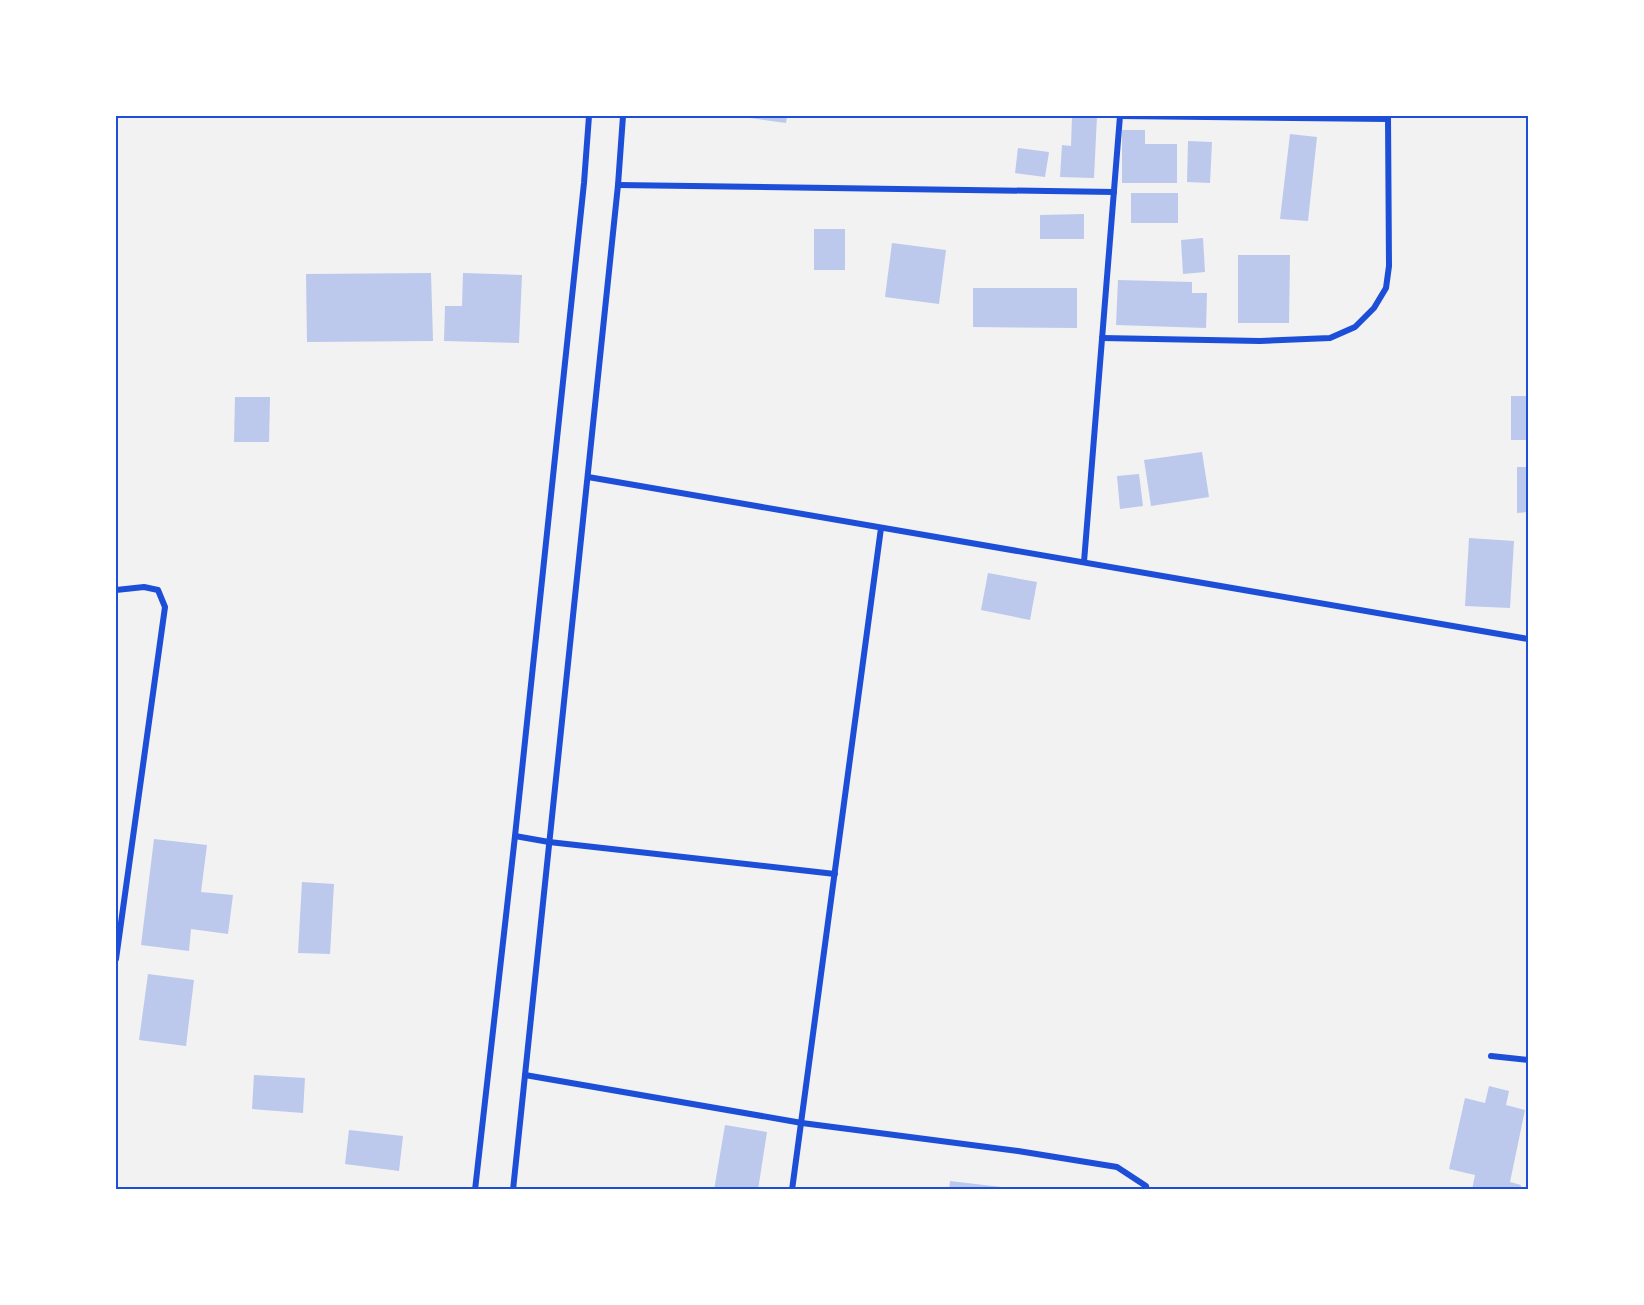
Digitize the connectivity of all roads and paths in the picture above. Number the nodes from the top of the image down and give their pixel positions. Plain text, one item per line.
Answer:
1 (588, 116) edge
2 (623, 116) edge
3 (1120, 116) edge
4 (1388, 117) edge
5 (618, 185) junction
6 (1114, 192) junction
7 (1102, 338) junction
8 (588, 477) junction
9 (882, 528) junction
10 (1084, 562) junction
11 (116, 590) edge
12 (1528, 639) edge
13 (516, 836) junction
14 (549, 842) junction
15 (835, 874) junction
16 (116, 959) edge
17 (1491, 1056) dead end
18 (1528, 1060) edge
19 (525, 1075) junction
20 (802, 1123) junction
21 (475, 1190) edge
22 (513, 1190) edge
23 (792, 1190) edge
24 (1147, 1190) edge

1 - 13 street
2 - 5 street
3 - 4 street
3 - 6 street
4 - 7 street
5 - 6 street
5 - 8 street
6 - 7 street
7 - 10 street
8 - 9 street
8 - 14 street
9 - 10 street
9 - 15 street
10 - 12 street
11 - 16 street
13 - 14 street
13 - 21 street
14 - 15 street
14 - 19 street
15 - 20 street
17 - 18 street
19 - 20 street
19 - 22 street
20 - 23 street
20 - 24 street

